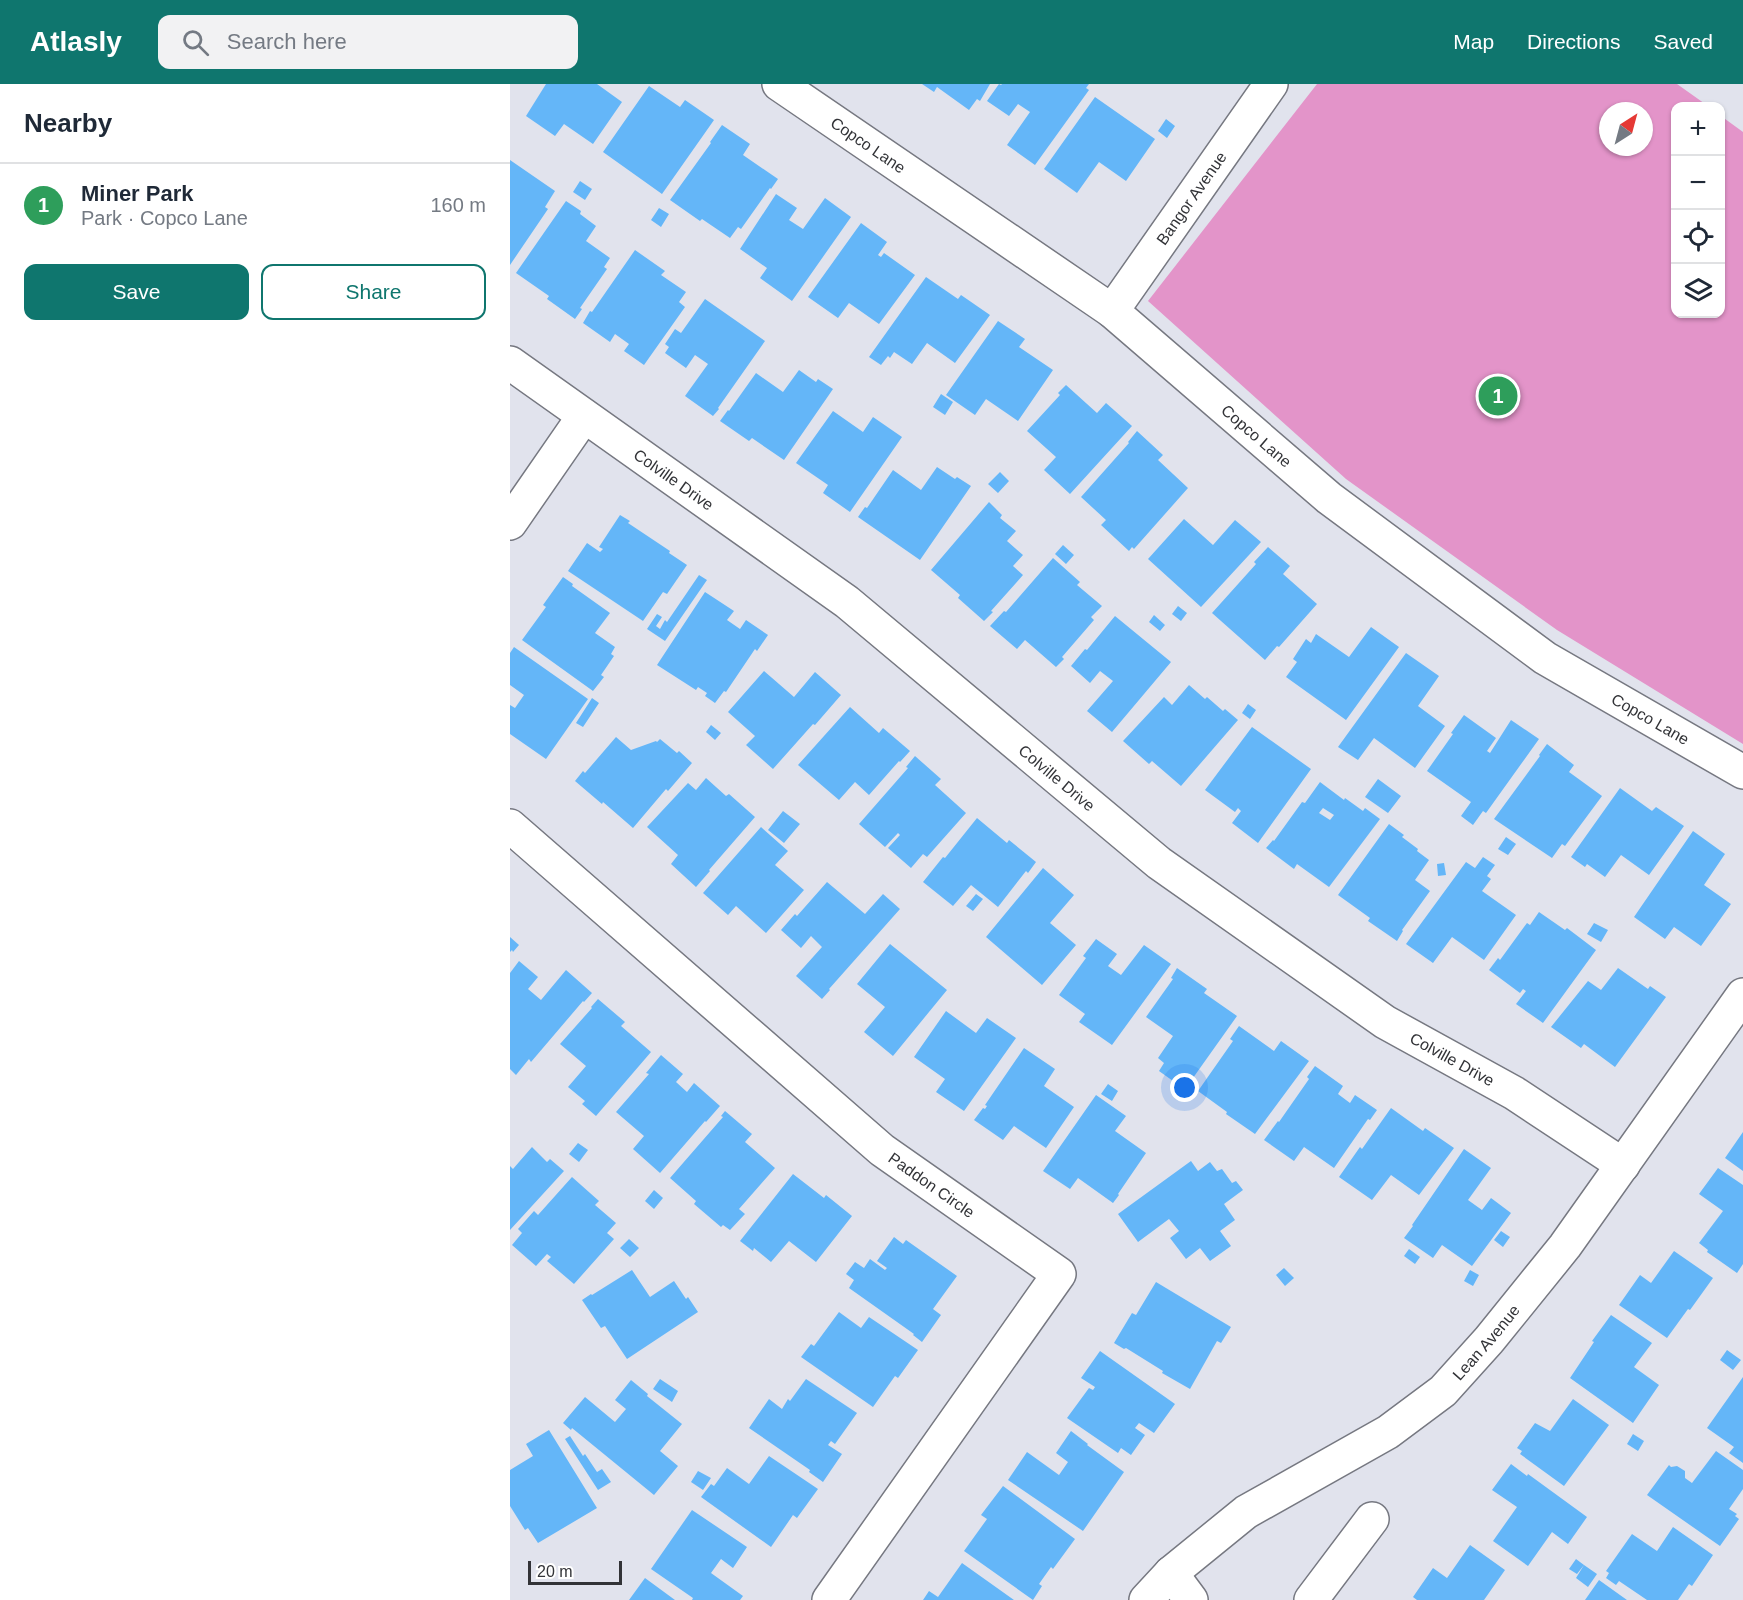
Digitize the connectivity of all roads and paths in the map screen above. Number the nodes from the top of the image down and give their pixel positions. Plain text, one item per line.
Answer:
1 (779, 84) edge
2 (1271, 84) edge
3 (1113, 311) junction
4 (510, 363) edge
5 (584, 416) junction
6 (510, 523) edge
7 (1743, 772) edge
8 (510, 826) edge
9 (1743, 995) edge
10 (1623, 1165) junction
11 (1372, 1519) dead end
12 (1171, 1573) junction
13 (829, 1600) edge
14 (1146, 1600) edge
15 (1191, 1600) edge
16 (1311, 1600) edge

1 - 3 street, Copco Lane
2 - 3 street, Bangor Avenue
3 - 7 street, Copco Lane
4 - 5 street, Colville Drive
5 - 6 street
5 - 10 street, Colville Drive
8 - 13 street, Paddon Circle
9 - 10 street, Lean Avenue
10 - 12 street, Lean Avenue
11 - 16 street
12 - 14 street, Lean Avenue
12 - 15 street

